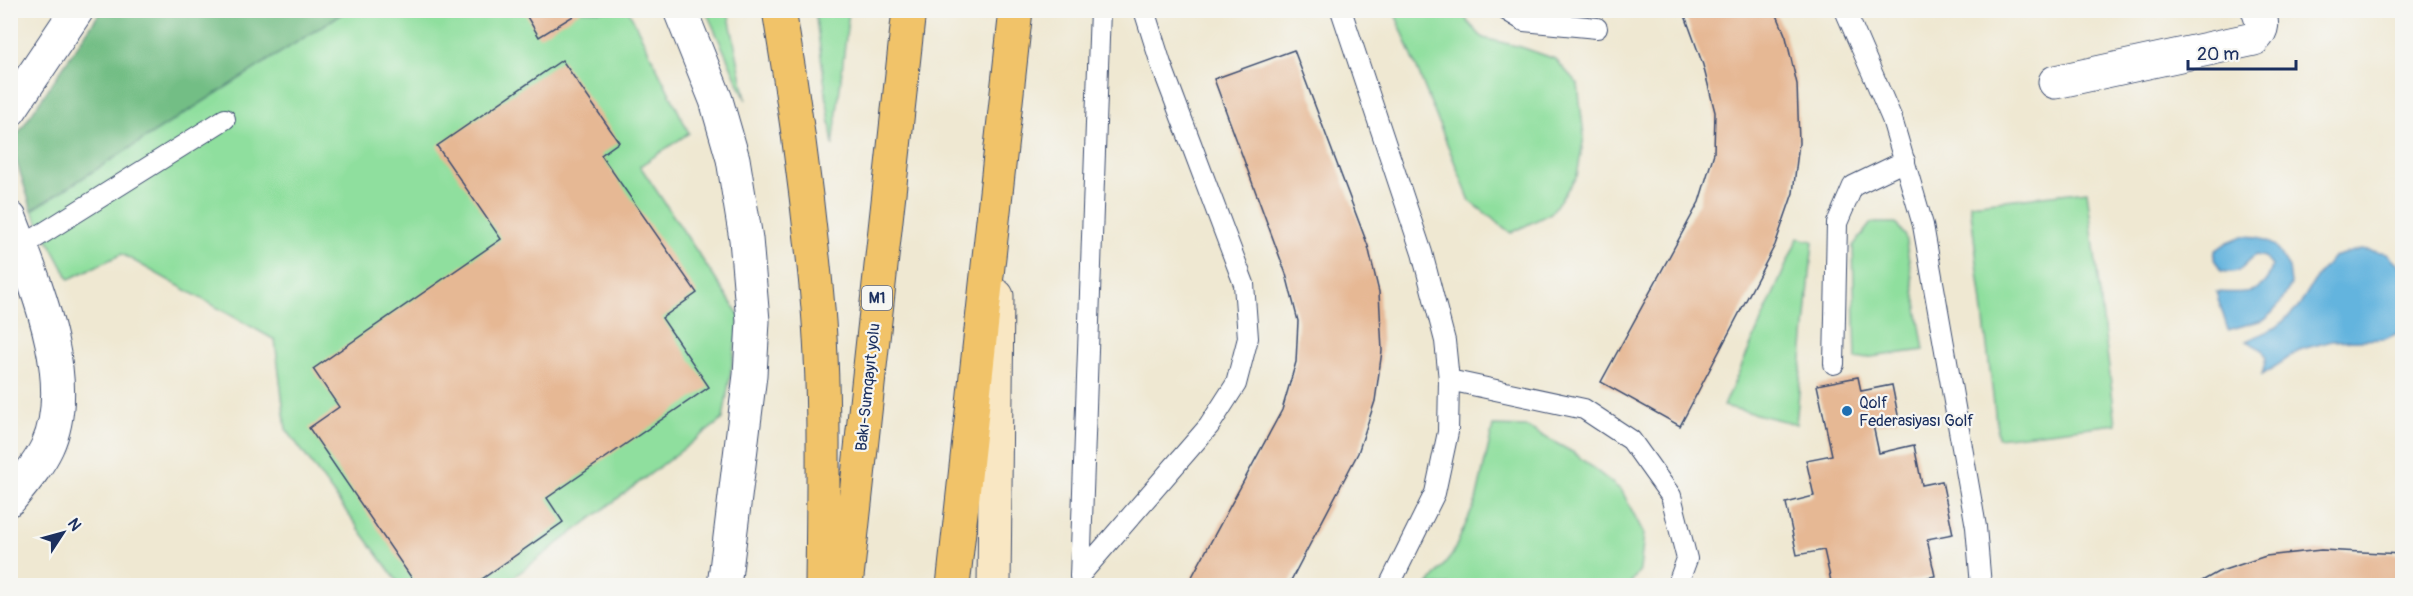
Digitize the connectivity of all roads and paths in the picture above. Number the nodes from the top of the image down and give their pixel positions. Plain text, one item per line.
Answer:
1 (77, 10) edge
2 (680, 10) edge
3 (779, 10) edge
4 (909, 10) edge
5 (1016, 10) edge
6 (1100, 10) edge
7 (1144, 10) edge
8 (1341, 10) edge
9 (1506, 10) edge
10 (1845, 10) edge
11 (2258, 10) edge
12 (1597, 28) dead end
13 (2055, 82) dead end
14 (10, 110) edge
15 (225, 118) dead end
16 (1905, 161) junction
17 (999, 173) junction
18 (14, 239) edge
19 (1834, 364) dead end
20 (1449, 380) junction
21 (10, 499) edge
22 (1080, 580) edge
23 (993, 581) edge
24 (724, 585) edge
25 (822, 585) edge
26 (846, 585) edge
27 (953, 585) edge
28 (1389, 585) edge
29 (1677, 585) edge
30 (1981, 585) edge

1 - 14 street
2 - 24 street
3 - 25 highway
4 - 26 highway, Bakı-Sumqayıt yolu / M1
5 - 17 highway
6 - 22 lane
7 - 22 lane
8 - 20 lane
9 - 12 lane
10 - 16 lane
11 - 13 street
15 - 18 lane
16 - 19 lane
16 - 30 lane
17 - 23 street
17 - 27 highway
18 - 21 street
20 - 28 lane
20 - 29 lane

